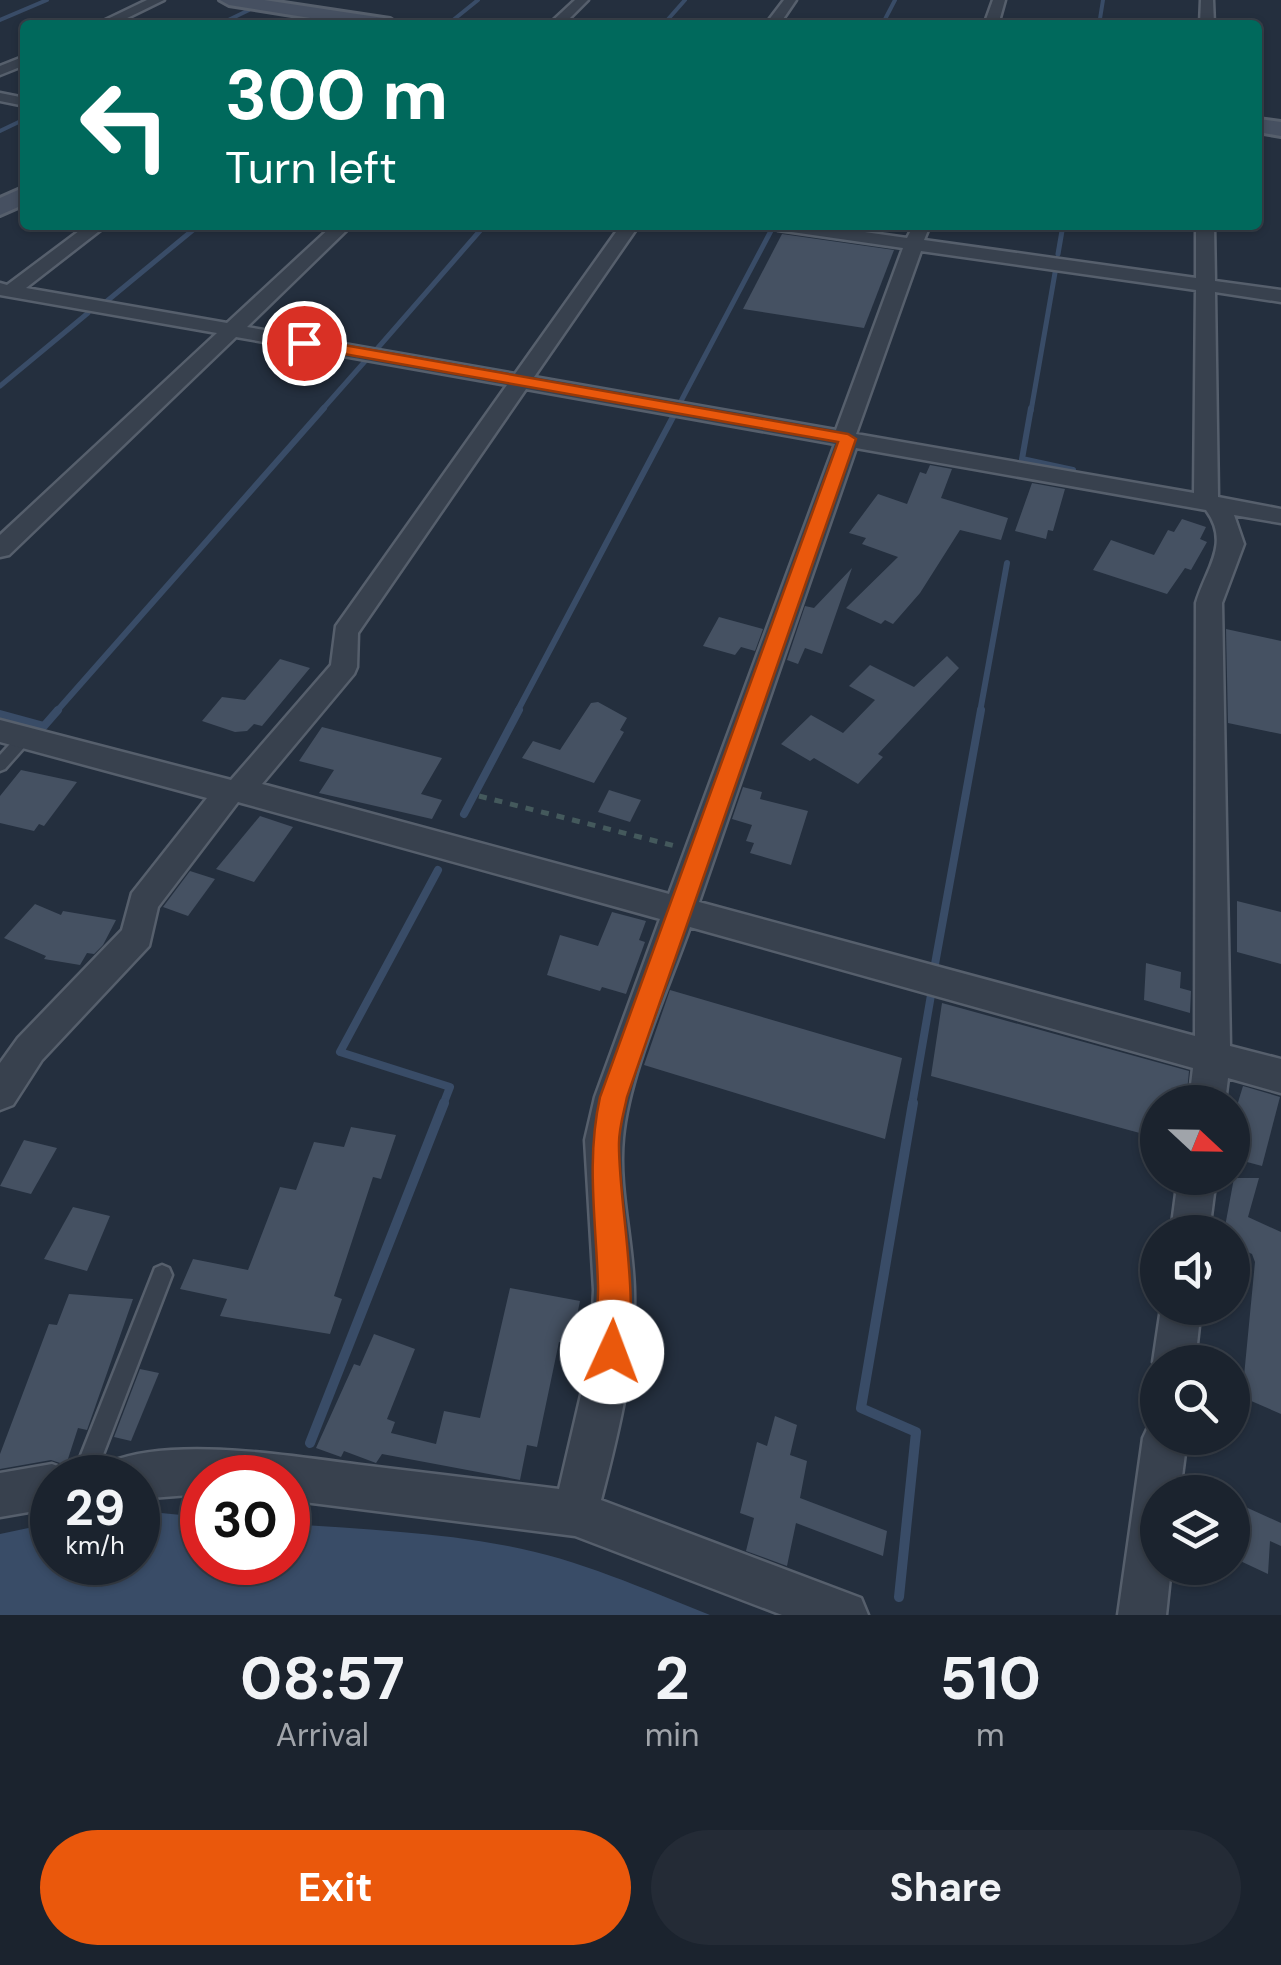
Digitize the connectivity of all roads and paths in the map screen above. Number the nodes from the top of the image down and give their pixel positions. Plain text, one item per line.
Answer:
1 (158, 0) edge
2 (229, 0) edge
3 (381, 0) edge
4 (582, 0) edge
5 (113, 20) edge
6 (330, 20) edge
7 (344, 20) edge
8 (560, 20) edge
9 (91, 230) edge
10 (337, 230) edge
11 (627, 230) edge
12 (836, 230) edge
13 (1204, 230) edge
14 (916, 237) edge
15 (1205, 282) junction
16 (5, 290) edge
17 (1281, 296) edge
18 (232, 330) junction
19 (521, 382) junction
20 (846, 439) junction
21 (1210, 504) junction
22 (1281, 516) edge
23 (0, 549) edge
24 (12, 735) edge
25 (0, 764) edge
26 (234, 791) junction
27 (480, 796) dead end
28 (702, 852) junction
29 (681, 913) junction
30 (15, 1044) edge
31 (1213, 1054) junction
32 (1281, 1076) edge
33 (1209, 1085) edge
34 (0, 1093) edge
35 (162, 1275) dead end
36 (91, 1455) edge
37 (310, 1481) edge
38 (30, 1490) edge
39 (0, 1496) edge
40 (575, 1513) junction
41 (1146, 1585) edge
42 (844, 1615) edge
43 (1142, 1615) edge

1 - 5 street
2 - 6 street
3 - 7 street
4 - 8 street
9 - 16 street
10 - 18 street
11 - 19 street
12 - 14 street
13 - 15 street
14 - 15 street
14 - 20 street
15 - 17 street
15 - 21 street
16 - 18 street
18 - 19 street
18 - 23 street
19 - 20 street
19 - 26 street
20 - 21 street
20 - 28 street
21 - 22 street
21 - 31 street
24 - 25 lane
24 - 26 street
26 - 29 street
26 - 30 street
27 - 28 path
28 - 29 street
29 - 31 street
29 - 40 street
30 - 34 street
31 - 32 street
31 - 33 street
35 - 36 lane
37 - 40 street
38 - 39 street
40 - 42 street
41 - 43 street

